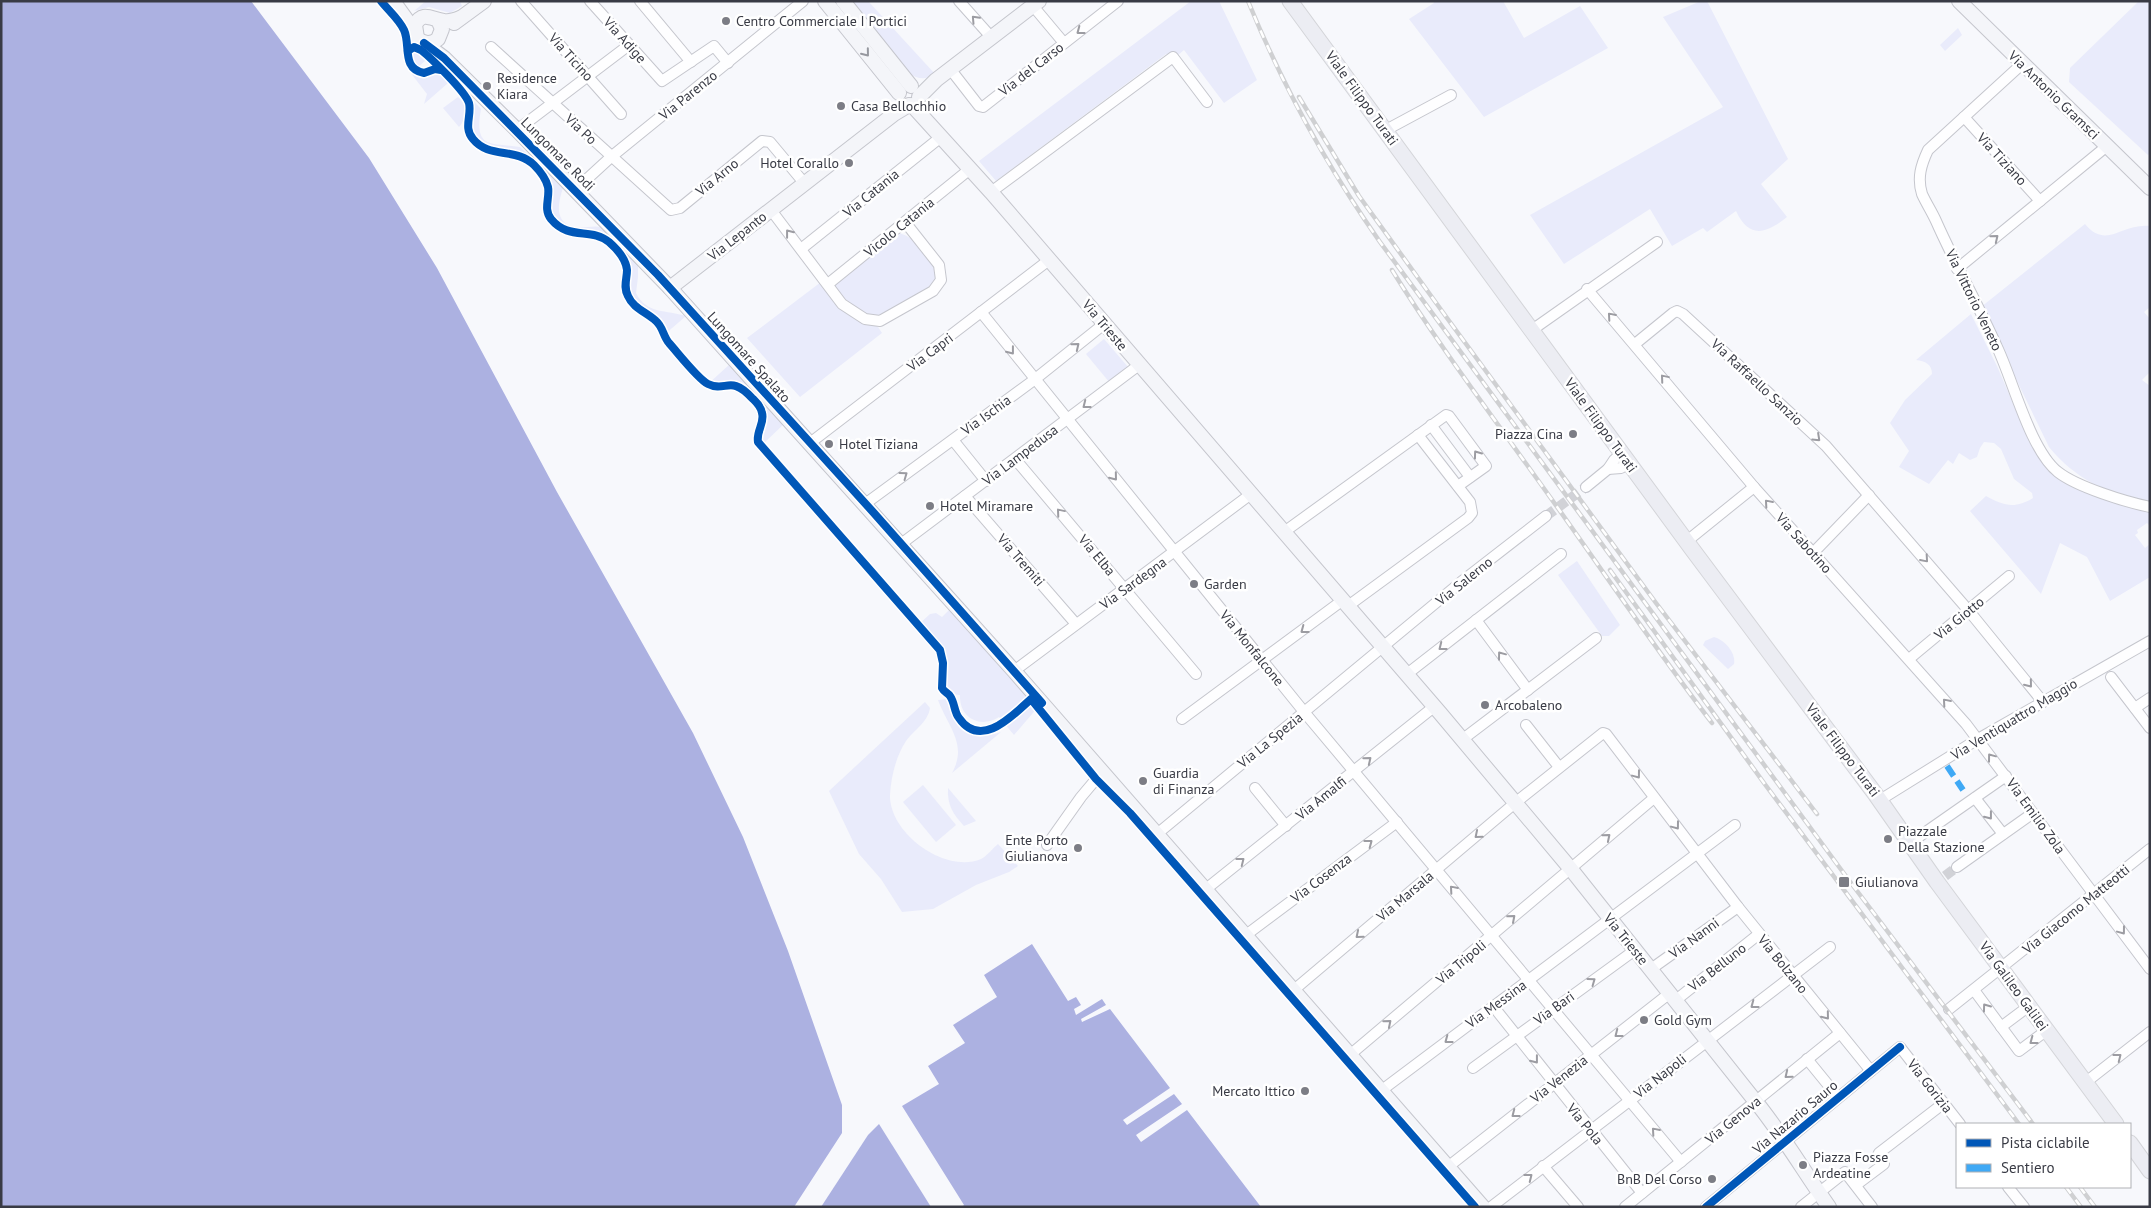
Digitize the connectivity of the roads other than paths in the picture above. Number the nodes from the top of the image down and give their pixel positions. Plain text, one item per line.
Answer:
1 (521, 1) edge
2 (590, 1) edge
3 (640, 1) edge
4 (803, 1) edge
5 (825, 1) edge
6 (843, 1) edge
7 (958, 1) edge
8 (1118, 1) edge
9 (1290, 1) edge
10 (1959, 1) edge
11 (477, 3) edge
12 (1036, 4) edge
13 (398, 6) edge
14 (417, 24) junction
15 (439, 30) junction
16 (992, 38) junction
17 (424, 42) junction
18 (1064, 43) junction
19 (629, 45) junction
20 (491, 47) dead end
21 (444, 58) junction
22 (691, 62) junction
23 (728, 63) junction
24 (2022, 64) junction
25 (951, 70) junction
26 (588, 76) junction
27 (1451, 95) dead end
28 (910, 96) junction
29 (1207, 102) dead end
30 (552, 103) junction
31 (620, 114) dead end
32 (1964, 117) junction
33 (517, 130) junction
34 (1386, 130) junction
35 (941, 137) junction
36 (2107, 146) junction
37 (611, 157) junction
38 (970, 169) junction
39 (804, 184) junction
40 (2150, 188) edge
41 (575, 190) junction
42 (991, 192) junction
43 (2040, 201) junction
44 (671, 210) joint
45 (771, 210) junction
46 (905, 222) junction
47 (1657, 242) dead end
48 (801, 249) junction
49 (1049, 260) junction
50 (1957, 269) junction
51 (828, 284) junction
52 (670, 288) junction
53 (1587, 289) junction
54 (981, 312) junction
55 (1104, 324) junction
56 (1532, 330) junction
57 (1635, 344) junction
58 (1139, 365) junction
59 (1034, 380) junction
60 (1067, 420) junction
61 (1430, 425) junction
62 (1418, 434) junction
63 (953, 440) junction
64 (810, 443) junction
65 (1626, 458) junction
66 (1016, 460) junction
67 (1470, 477) junction
68 (986, 481) junction
69 (1458, 486) junction
70 (1586, 487) tunnel mouth
71 (1754, 487) junction
72 (1252, 494) junction
73 (1869, 495) junction
74 (965, 496) junction
75 (865, 504) junction
76 (2150, 507) edge
77 (1546, 516) tunnel mouth
78 (1284, 532) junction
79 (1687, 541) junction
80 (901, 544) junction
81 (1175, 552) junction
82 (1813, 553) junction
83 (1561, 554) dead end
84 (2009, 576) dead end
85 (1126, 589) junction
86 (1346, 603) junction
87 (1968, 611) junction
88 (1476, 620) junction
89 (1076, 624) junction
90 (1596, 638) dead end
91 (2150, 641) edge
92 (1384, 648) junction
93 (1909, 659) junction
94 (1262, 661) junction
95 (1014, 671) junction
96 (1196, 674) dead end
97 (1407, 674) junction
98 (2111, 676) dead end
99 (1528, 690) junction
100 (2150, 698) edge
101 (2044, 702) junction
102 (1435, 706) junction
103 (2135, 708) junction
104 (1305, 713) junction
105 (1182, 720) dead end
106 (1526, 725) dead end
107 (2150, 728) edge
108 (1602, 733) joint
109 (1463, 739) junction
110 (1978, 739) junction
111 (1559, 767) junction
112 (1354, 771) junction
113 (1102, 772) junction
114 (2006, 776) junction
115 (1255, 788) dead end
116 (1654, 798) junction
117 (1975, 798) junction
118 (1880, 800) junction
119 (1515, 803) junction
120 (2033, 813) junction
121 (1397, 822) junction
122 (1736, 825) dead end
123 (1286, 826) junction
124 (1157, 834) junction
125 (2003, 834) junction
126 (1047, 845) dead end
127 (1912, 845) junction
128 (2150, 850) edge
129 (1698, 854) junction
130 (1570, 868) junction
131 (1957, 868) tunnel mouth
132 (1436, 870) junction
133 (1206, 889) junction
134 (2094, 894) junction
135 (1738, 907) junction
136 (1610, 920) junction
137 (1759, 934) junction
138 (1246, 935) junction
139 (1492, 935) junction
140 (1830, 947) dead end
141 (1635, 950) junction
142 (2001, 968) junction
143 (1651, 969) junction
144 (2150, 969) edge
145 (1793, 976) junction
146 (1529, 980) junction
147 (1295, 989) junction
148 (1974, 990) junction
149 (1673, 997) junction
150 (1493, 1006) junction
151 (2029, 1006) junction
152 (1553, 1009) junction
153 (1949, 1009) dead end
154 (2001, 1027) junction
155 (2047, 1030) junction
156 (2150, 1032) edge
157 (1840, 1033) junction
158 (1516, 1036) junction
159 (1708, 1039) junction
160 (1900, 1047) joint
161 (1351, 1054) junction
162 (1590, 1055) junction
163 (1807, 1059) junction
164 (1472, 1068) dead end
165 (1870, 1071) junction
166 (2086, 1082) junction
167 (1554, 1084) junction
168 (1382, 1090) junction
169 (1838, 1097) junction
170 (1629, 1100) junction
171 (1756, 1101) junction
172 (1944, 1103) junction
173 (1959, 1123) edge
174 (2115, 1123) edge
175 (1590, 1130) junction
176 (1788, 1144) junction
177 (2131, 1144) edge
178 (1681, 1162) junction
179 (1449, 1166) junction
180 (1543, 1166) junction
181 (2150, 1171) edge
182 (1856, 1185) junction
183 (2009, 1188) edge
184 (1819, 1193) junction
185 (1642, 1194) junction
186 (1483, 1207) edge
187 (1491, 1207) edge
188 (1578, 1207) edge
189 (1625, 1207) edge
190 (1706, 1207) edge
191 (1801, 1207) edge
192 (1829, 1207) edge
193 (1872, 1207) edge
194 (2024, 1207) edge

1 - 26 street, Via Ticino
2 - 19 street, Via Adige
3 - 22 street
4 - 23 street, Via Parenzo
5 -> 28 street
6 - 28 street
16 -> 7 street
8 -> 18 street, Via del Carso
9 - 34 main road, Viale Filippo Turati
10 - 24 street, Via Antonio Gramsci
11 - 15 street
12 - 16 street, Via Lepanto
12 - 18 street
13 - 14 street
14 - 15 street
14 - 17 street
15 - 17 street
15 - 21 street
16 - 25 street, Via Lepanto
17 - 21 street, Lungomare Rodi
18 - 25 street, Via del Carso
19 - 22 street, Via Adige
19 - 26 street
20 - 30 street, Via Po
21 - 33 street, Lungomare Rodi
22 - 23 street
23 - 37 street, Via Parenzo
24 - 32 street, Via Vittorio Veneto
24 - 36 street, Via Antonio Gramsci
25 - 28 street, Via Lepanto
26 - 30 street
26 - 31 street, Via Ticino
27 - 34 street
28 - 35 street, Via Trieste
28 - 39 street, Via Lepanto
29 - 42 street
30 - 33 street
30 - 37 street, Via Po
32 - 43 street, Via Tiziano
32 - 50 street, Via Vittorio Veneto
33 - 41 street, Lungomare Rodi
34 - 56 main road, Viale Filippo Turati
35 - 38 street, Via Trieste
35 - 48 street, Via Catania
36 - 40 street, Via Antonio Gramsci
36 - 43 street
37 - 41 street, Via Parenzo
37 - 44 street, Via Po
38 - 42 street, Via Trieste
38 - 46 street, Vicolo Catania
39 - 44 street, Via Arno
39 - 45 street, Via Lepanto
41 - 52 street, Lungomare Rodi
42 - 49 street, Via Trieste
50 -> 43 street
48 -> 45 street
45 - 52 street, Via Lepanto
46 - 51 street, Vicolo Catania
46 - 51 street
47 - 53 street
48 - 51 street
49 - 54 street, Via Capri
49 - 55 street, Via Trieste
50 - 76 street, Via Vittorio Veneto
52 - 64 street, Lungomare Spalato
53 - 56 street
57 -> 53 street, Via Sabotino
54 -> 59 street, Via Monfalcone
54 - 64 street, Via Capri
55 - 58 street, Via Trieste
59 -> 55 street, Via Ischia
56 - 65 main road, Viale Filippo Turati
71 -> 57 street, Via Sabotino
57 -> 73 street, Via Raffaello Sanzio
58 -> 60 street, Via Lampedusa
58 - 72 street, Via Trieste
59 - 60 street, Via Monfalcone
59 - 63 street, Via Ischia
60 - 66 street, Via Lampedusa
60 -> 81 street, Via Monfalcone
61 - 62 street
61 - 67 street
67 -> 61 street
62 - 69 street
62 - 78 street
63 - 68 street
75 -> 63 street, Via Ischia
64 - 75 street, Lungomare Spalato
65 - 70 street
65 - 79 main road, Viale Filippo Turati
66 - 68 street, Via Lampedusa
85 -> 66 street, Via Elba
67 - 69 street
68 - 74 street, Via Lampedusa
69 - 86 street
71 - 79 street
82 -> 71 street, Via Sabotino
72 - 78 street, Via Trieste
72 - 81 street, Via Sardegna
73 - 82 street
73 -> 87 street, Via Raffaello Sanzio
74 - 80 street, Via Lampedusa
74 - 89 street, Via Tremiti
75 - 80 street, Lungomare Spalato
77 - 92 street, Via Salerno
78 - 86 street, Via Trieste
79 - 118 main road, Viale Filippo Turati
80 - 95 street, Lungomare Spalato
81 - 85 street, Via Sardegna
81 - 94 street, Via Monfalcone
82 - 93 street, Via Sabotino
83 - 88 street
84 - 87 street, Via Giotto
85 - 89 street, Via Sardegna
85 - 96 street, Via Elba
86 - 92 street, Via Trieste
86 -> 94 street
87 - 93 street, Via Giotto
87 -> 101 street, Via Raffaello Sanzio
88 -> 97 street
99 -> 88 street
89 - 95 street, Via Sardegna
90 - 99 street
91 - 101 street, Via Ventiquattro Maggio
92 - 97 street, Via Trieste
92 - 104 street, Via La Spezia
110 -> 93 street, Via Sabotino
94 - 104 street, Via Monfalcone
94 - 105 street
95 - 113 street, Lungomare Spalato
97 - 102 street, Via Trieste
98 - 103 street
99 - 109 street
100 - 103 street
101 - 110 street, Via Ventiquattro Maggio
102 - 109 street, Via Trieste
112 -> 102 street, Via Amalfi
103 - 107 street
104 - 112 street, Via Monfalcone
104 - 124 street, Via La Spezia
106 - 111 street
108 - 111 street, Via Marsala
108 -> 116 street, Via Bolzano
109 - 119 street, Via Trieste
114 -> 110 street, Via Emilio Zola
110 - 118 street, Via Ventiquattro Maggio
111 - 119 street, Via Marsala
112 - 121 street, Via Monfalcone
112 - 123 street, Via Amalfi
113 - 124 street, Lungomare Spalato
113 - 126 street
114 - 117 street
114 - 120 street, Via Emilio Zola
115 - 123 street
116 -> 129 street, Via Bolzano
130 -> 116 street, Via Tripoli
117 -> 125 street
117 - 127 street
118 - 127 main road, Viale Filippo Turati
119 - 130 street, Via Trieste
119 -> 132 street, Via Marsala
120 - 125 street
120 - 134 street, Via Emilio Zola
121 - 132 street, Via Monfalcone
138 -> 121 street, Via Cosenza
122 - 129 street
133 -> 123 street, Via Amalfi
124 - 133 street, Lungomare Spalato
125 - 131 street
127 - 142 main road, Via Galileo Galilei
128 - 134 street, Via Giacomo Matteotti
129 - 135 street, Via Bolzano
129 - 136 street
130 - 136 street, Via Trieste
139 -> 130 street, Via Tripoli
139 -> 132 street, Via Monfalcone
132 -> 147 street, Via Marsala
133 - 138 street, Lungomare Spalato
134 - 142 street, Via Giacomo Matteotti
134 -> 144 street, Via Emilio Zola
135 - 137 street, Via Bolzano
135 - 143 street, Via Nanni
136 - 141 street, Via Trieste
136 - 146 street, Via Messina
137 - 145 street, Via Bolzano
137 - 149 street, Via Belluno
138 - 147 street, Lungomare Spalato
139 - 146 street, Via Monfalcone
161 -> 139 street, Via Tripoli
140 - 145 street, Via Napoli
141 - 143 street, Via Trieste
152 -> 141 street, Via Bari
142 - 148 street
142 - 151 main road, Via Galileo Galilei
143 - 149 street, Via Trieste
145 -> 157 street, Via Bolzano
145 -> 159 street, Via Napoli
146 - 150 street, Via Messina
146 - 152 street, Via Monfalcone
147 - 161 street, Lungomare Spalato
148 - 153 street
154 -> 148 street
149 - 159 street, Via Trieste
149 -> 162 street, Via Venezia
150 - 158 street, Via Pola
150 -> 168 street, Via Messina
151 - 154 street
151 - 155 main road, Via Galileo Galilei
152 - 158 street, Via Bari
152 - 162 street, Via Monfalcone
155 -> 154 street
155 - 166 main road, Via Galileo Galilei
166 -> 156 street
157 - 163 street, Via Genova
157 - 165 street, Via Bolzano
158 - 164 street, Via Bari
158 -> 167 street, Via Pola
159 - 170 street, Via Napoli
159 - 171 street, Via Trieste
160 - 165 street, Via Nazario Sauro
160 - 172 street, Via Gorizia
161 - 168 street, Lungomare Spalato
162 - 167 street, Via Venezia
162 - 170 street, Via Monfalcone
163 - 169 street
163 -> 171 street, Via Genova
165 - 169 street, Via Nazario Sauro
166 - 174 main road, Via Galileo Galilei
167 - 175 street, Via Pola
167 -> 179 street, Via Venezia
168 - 179 street, Lungomare Spalato
169 - 176 street, Via Nazario Sauro
170 - 175 street, Via Napoli
178 -> 170 street, Via Monfalcone
171 - 176 street, Via Trieste
171 - 178 street, Via Genova
172 - 173 street, Via Gorizia
172 - 182 street
175 - 180 street, Via Napoli
175 - 185 street, Via Pola
176 - 184 street
176 - 190 street, Via Nazario Sauro
177 - 181 main road
178 - 185 street, Via Genova
179 - 186 street, Lungomare Spalato
187 -> 180 street, Via Napoli
180 - 188 street
182 - 184 street
182 - 193 street
183 - 194 street
184 - 191 street
184 - 192 street
185 - 189 street, Via Genova

